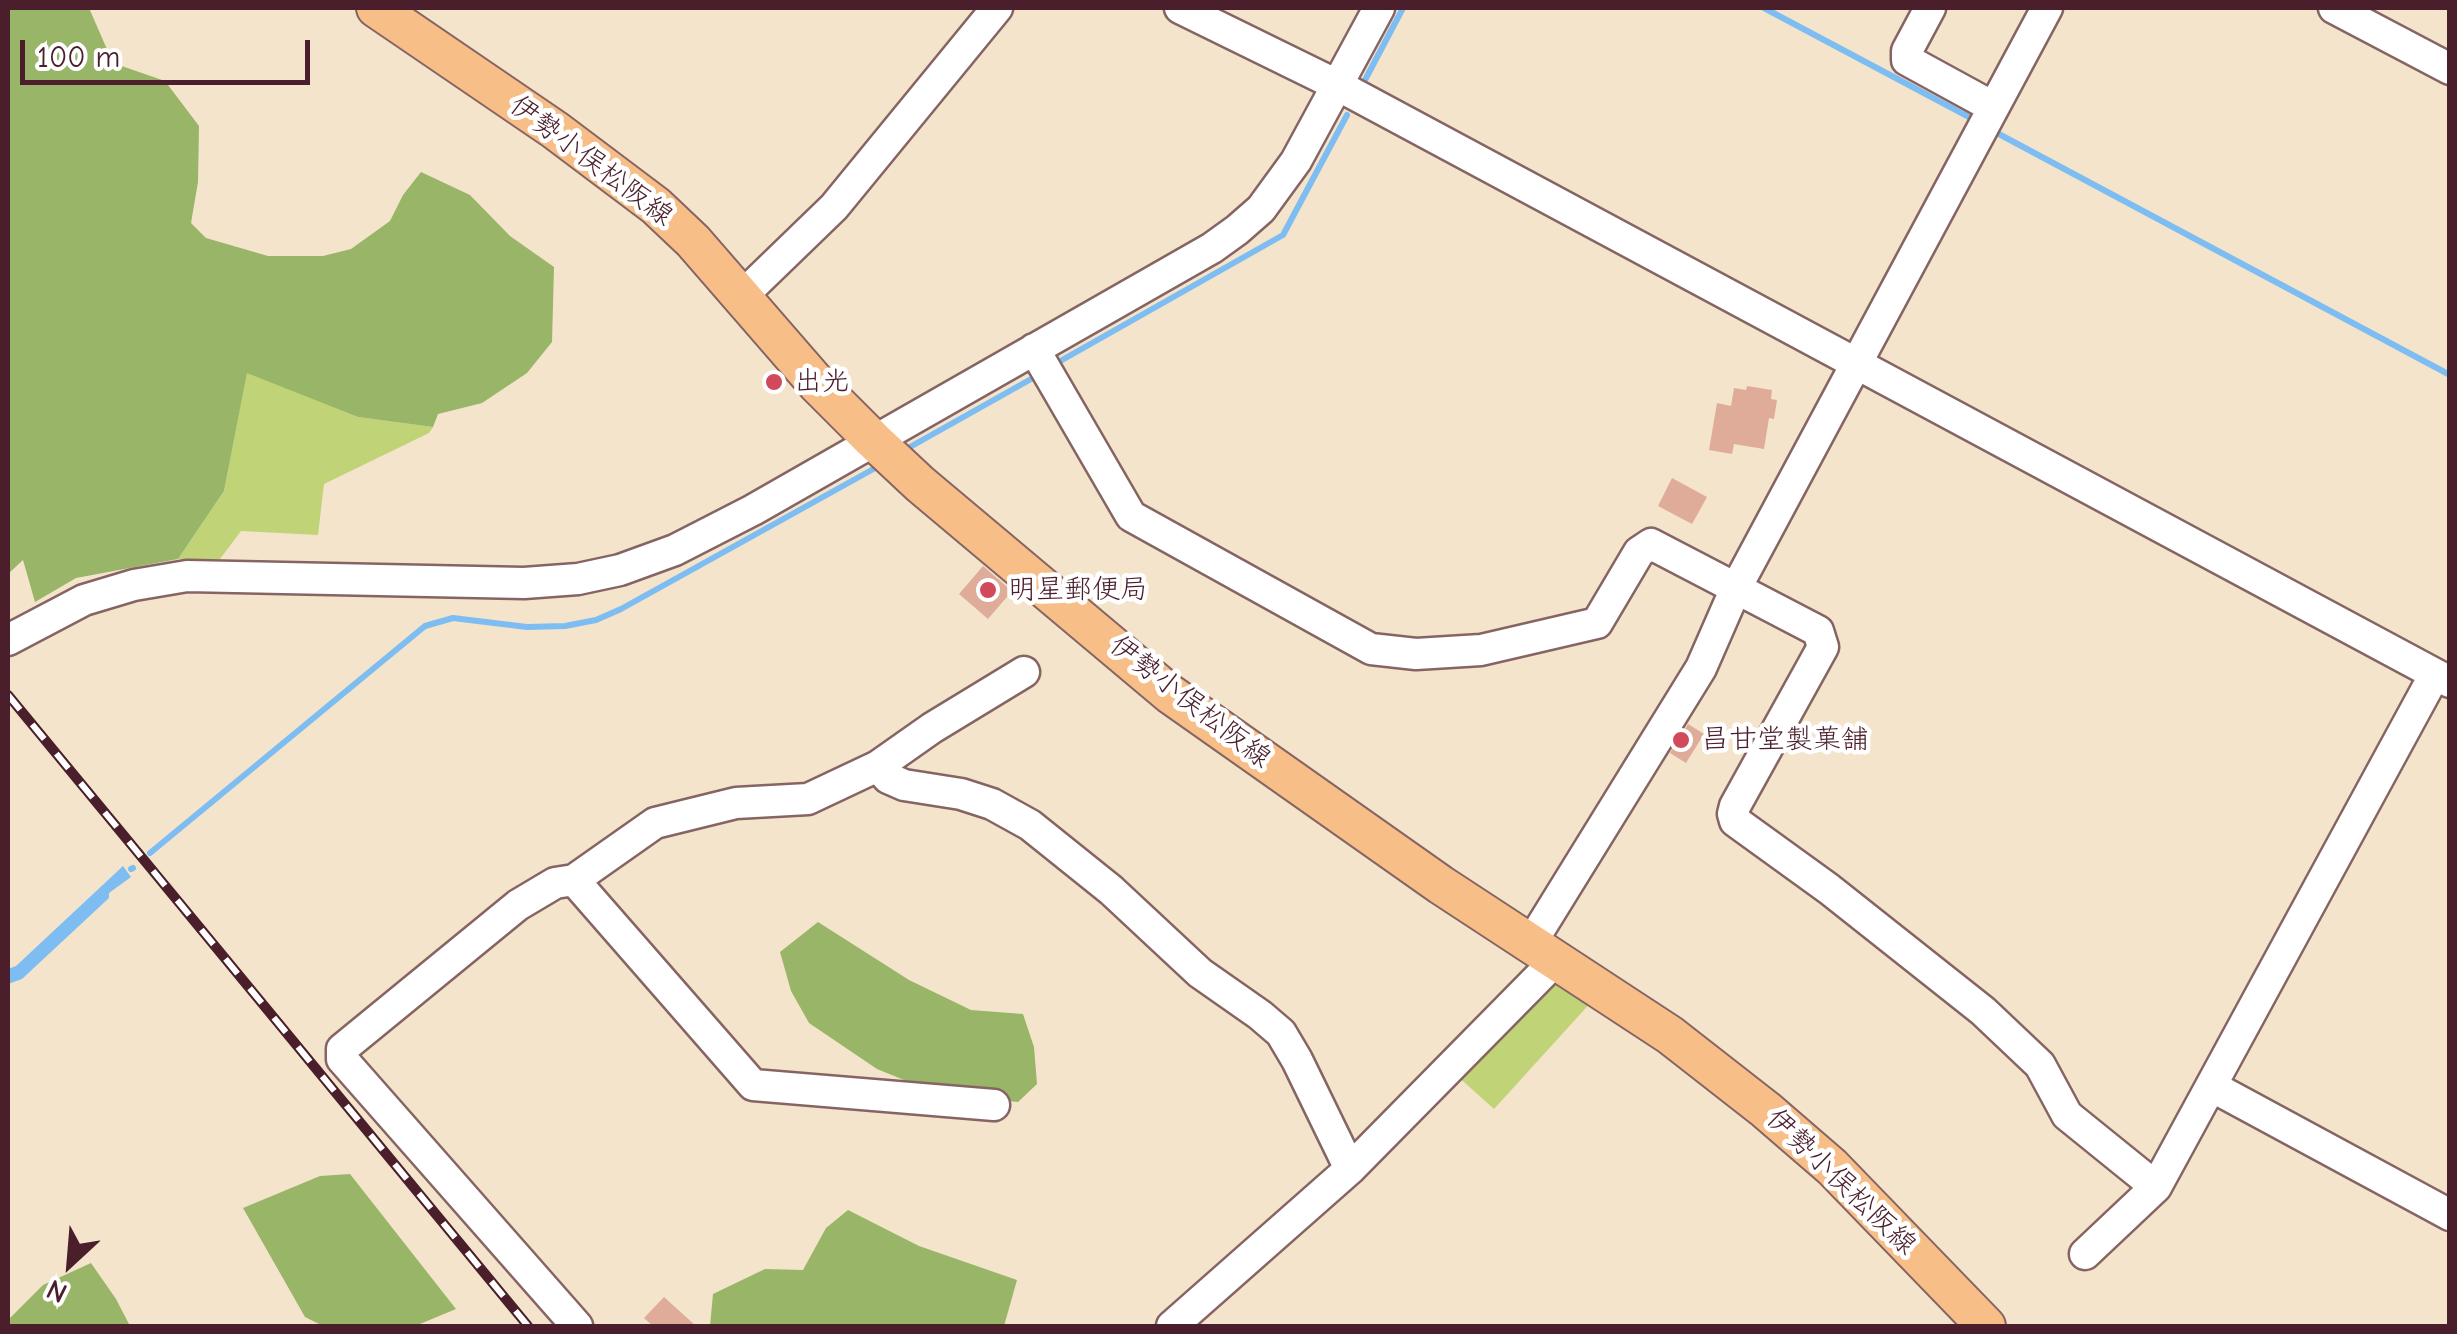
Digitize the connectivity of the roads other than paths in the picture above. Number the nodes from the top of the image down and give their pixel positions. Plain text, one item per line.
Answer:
1 (376, 8) edge
2 (997, 8) edge
3 (1180, 8) edge
4 (1380, 8) edge
5 (1930, 8) edge
6 (2047, 8) edge
7 (2334, 8) edge
8 (2450, 69) edge
9 (1339, 86) junction
10 (1993, 107) junction
11 (742, 296) junction
12 (1042, 363) junction
13 (1858, 365) junction
14 (872, 440) junction
15 (1736, 588) junction
16 (8, 640) edge
17 (1024, 672) dead end
18 (2442, 678) edge
19 (878, 766) junction
20 (574, 880) junction
21 (1544, 951) junction
22 (2213, 1086) junction
23 (994, 1105) dead end
24 (1350, 1169) junction
25 (2156, 1187) junction
26 (2450, 1214) edge
27 (2085, 1254) dead end
28 (1983, 1325) edge
29 (577, 1326) edge
30 (1172, 1326) edge

1 - 11 main road, 伊勢小俣松阪線
2 - 11 street
3 - 9 street
4 - 9 street
5 - 10 street
6 - 10 street
7 - 8 street
9 - 12 street
9 - 13 street
10 - 13 street
11 - 14 main road, 伊勢小俣松阪線
12 - 14 street
12 - 15 street
13 - 15 street
13 - 18 street
14 - 16 street
14 - 21 main road, 伊勢小俣松阪線
15 - 21 street
15 - 25 street
17 - 19 street
18 - 22 street
19 - 20 street
19 - 24 street
20 - 23 street
20 - 29 street
21 - 24 street
21 - 28 main road, 伊勢小俣松阪線
22 - 25 street
22 - 26 street
24 - 30 street
25 - 27 street

